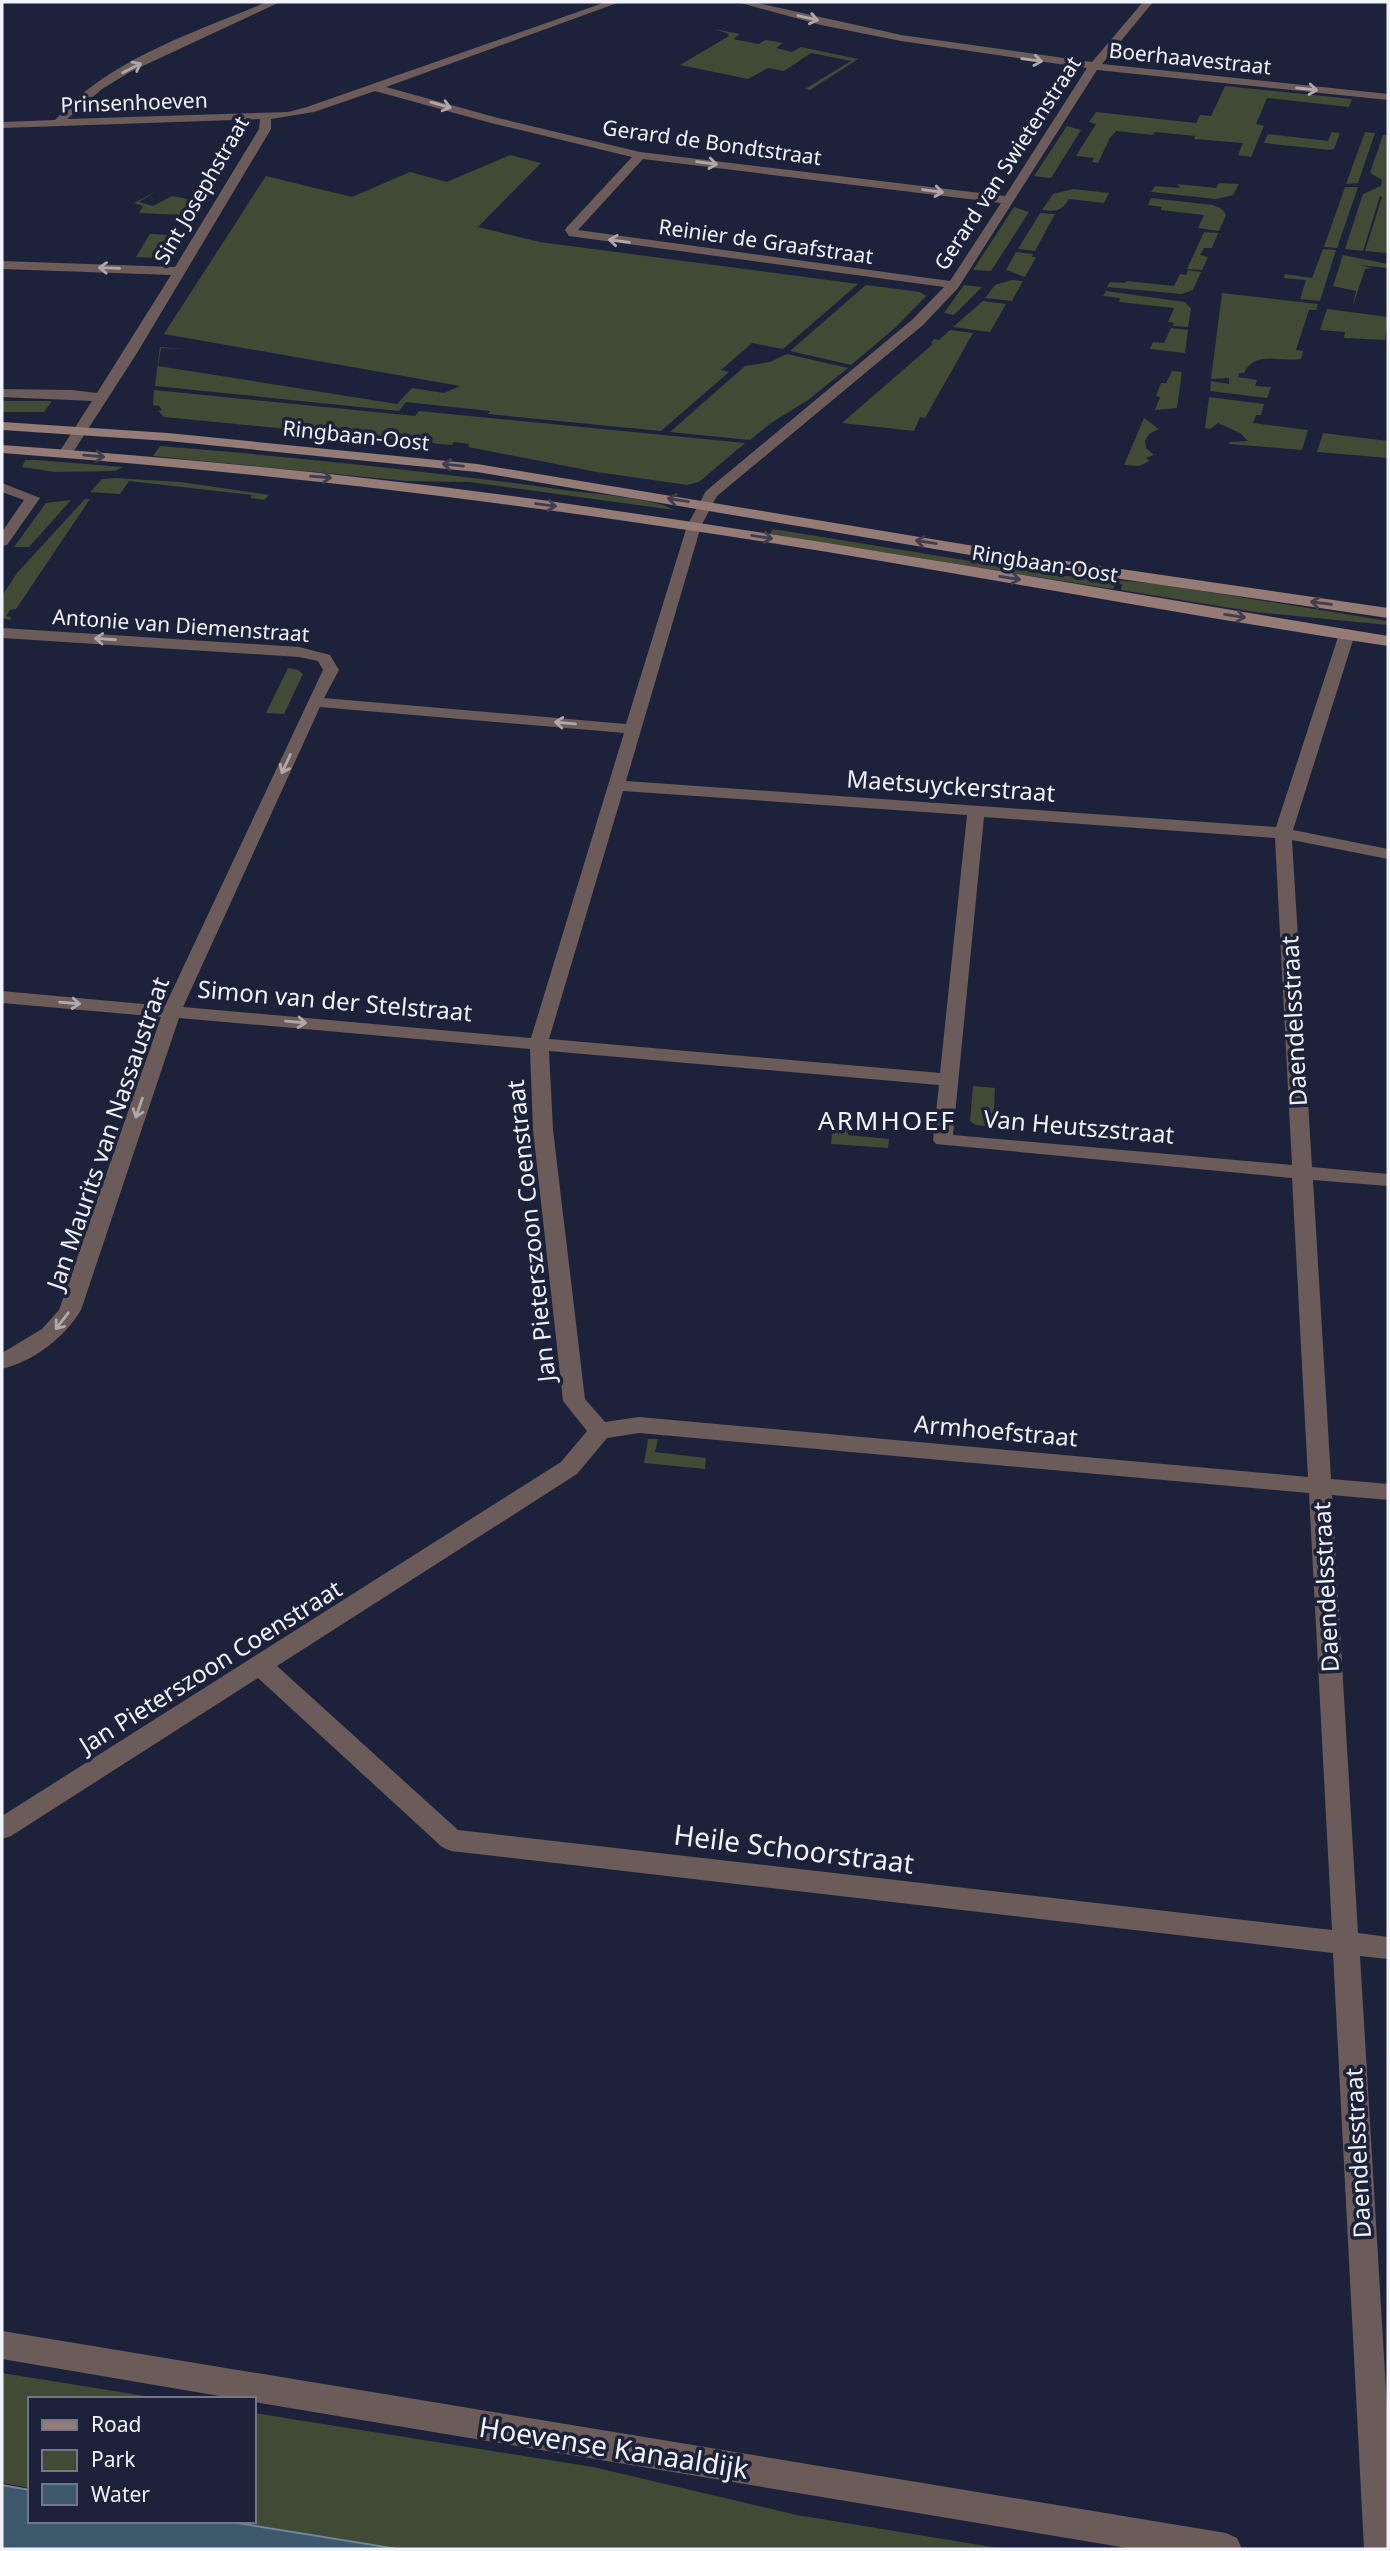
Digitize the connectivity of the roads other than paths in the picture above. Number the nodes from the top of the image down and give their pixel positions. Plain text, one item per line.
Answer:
1 (275, 2) edge
2 (615, 2) edge
3 (742, 2) edge
4 (1148, 2) edge
5 (1093, 68) junction
6 (375, 87) junction
7 (1388, 97) edge
8 (266, 117) junction
9 (58, 123) junction
10 (2, 125) edge
11 (640, 155) junction
12 (1007, 200) junction
13 (2, 265) edge
14 (177, 271) junction
15 (954, 285) junction
16 (2, 393) edge
17 (101, 398) junction
18 (2, 426) edge
19 (80, 431) junction
20 (2, 449) edge
21 (65, 454) junction
22 (7, 487) edge
23 (704, 504) junction
24 (694, 526) junction
25 (2, 542) edge
26 (1388, 613) edge
27 (2, 633) edge
28 (1347, 634) junction
29 (1388, 641) edge
30 (314, 702) junction
31 (633, 729) junction
32 (616, 785) junction
33 (976, 812) junction
34 (1283, 833) junction
35 (1388, 854) edge
36 (2, 997) edge
37 (172, 1011) junction
38 (539, 1042) junction
39 (949, 1080) junction
40 (1302, 1173) junction
41 (1388, 1180) edge
42 (2, 1362) edge
43 (600, 1431) junction
44 (1320, 1485) junction
45 (1388, 1492) edge
46 (260, 1665) junction
47 (2, 1829) edge
48 (1345, 1943) junction
49 (1388, 1948) edge
50 (2, 2345) edge
51 (1226, 2549) edge
52 (1380, 2549) edge

9 -> 1 street
2 - 6 street, Sint Josephstraat
3 -> 5 street, Boerhaavestraat
4 - 5 street, Gerard van Swietenstraat
5 -> 7 street, Boerhaavestraat
5 - 12 street, Gerard van Swietenstraat
6 - 8 street, Sint Josephstraat
6 -> 11 street, Gerard de Bondtstraat
8 - 9 street, Prinsenhoeven
8 - 14 street, Sint Josephstraat
9 - 10 street, Prinsenhoeven
11 -> 12 street, Gerard de Bondtstraat
15 -> 11 street, Reinier de Graafstraat
12 - 15 street, Gerard van Swietenstraat
14 -> 13 street
14 - 17 street, Sint Josephstraat
15 - 23 street, Gerard van Swietenstraat
16 - 17 street
17 - 19 street, Sint Josephstraat
18 - 19 main road, Ringbaan-Oost
19 - 21 street, Sint Josephstraat
23 -> 19 main road, Ringbaan-Oost
20 - 21 main road, Ringbaan-Oost
21 -> 24 main road, Ringbaan-Oost
22 - 25 street
23 - 24 street
26 -> 23 main road, Ringbaan-Oost
24 -> 28 main road, Ringbaan-Oost
24 - 31 street, Jan Pieterszoon Coenstraat
30 -> 27 street, Antonie van Diemenstraat
28 - 29 main road, Ringbaan-Oost
28 - 34 street, Daendelsstraat
31 -> 30 street
30 -> 37 street, Jan Maurits van Nassaustraat
31 - 32 street, Jan Pieterszoon Coenstraat
32 - 33 street, Maetsuyckerstraat
32 - 38 street, Jan Pieterszoon Coenstraat
33 - 34 street, Maetsuyckerstraat
33 - 39 street
34 - 35 street, Maetsuyckerstraat
34 - 40 street, Daendelsstraat
36 -> 37 street, Simon van der Stelstraat
37 -> 38 street, Simon van der Stelstraat
37 -> 42 street, Jan Maurits van Nassaustraat
38 - 39 street
38 - 43 street, Jan Pieterszoon Coenstraat
39 - 40 street, Van Heutszstraat
40 - 41 street, Van Heutszstraat
40 - 44 street, Daendelsstraat
43 - 44 street, Armhoefstraat
43 - 46 street, Jan Pieterszoon Coenstraat
44 - 45 street, Armhoefstraat
44 - 48 street, Daendelsstraat
46 - 47 street, Jan Pieterszoon Coenstraat
46 - 48 street, Heile Schoorstraat
48 - 49 street, Heile Schoorstraat
48 - 52 street, Daendelsstraat
50 - 51 street, Hoevense Kanaaldijk

